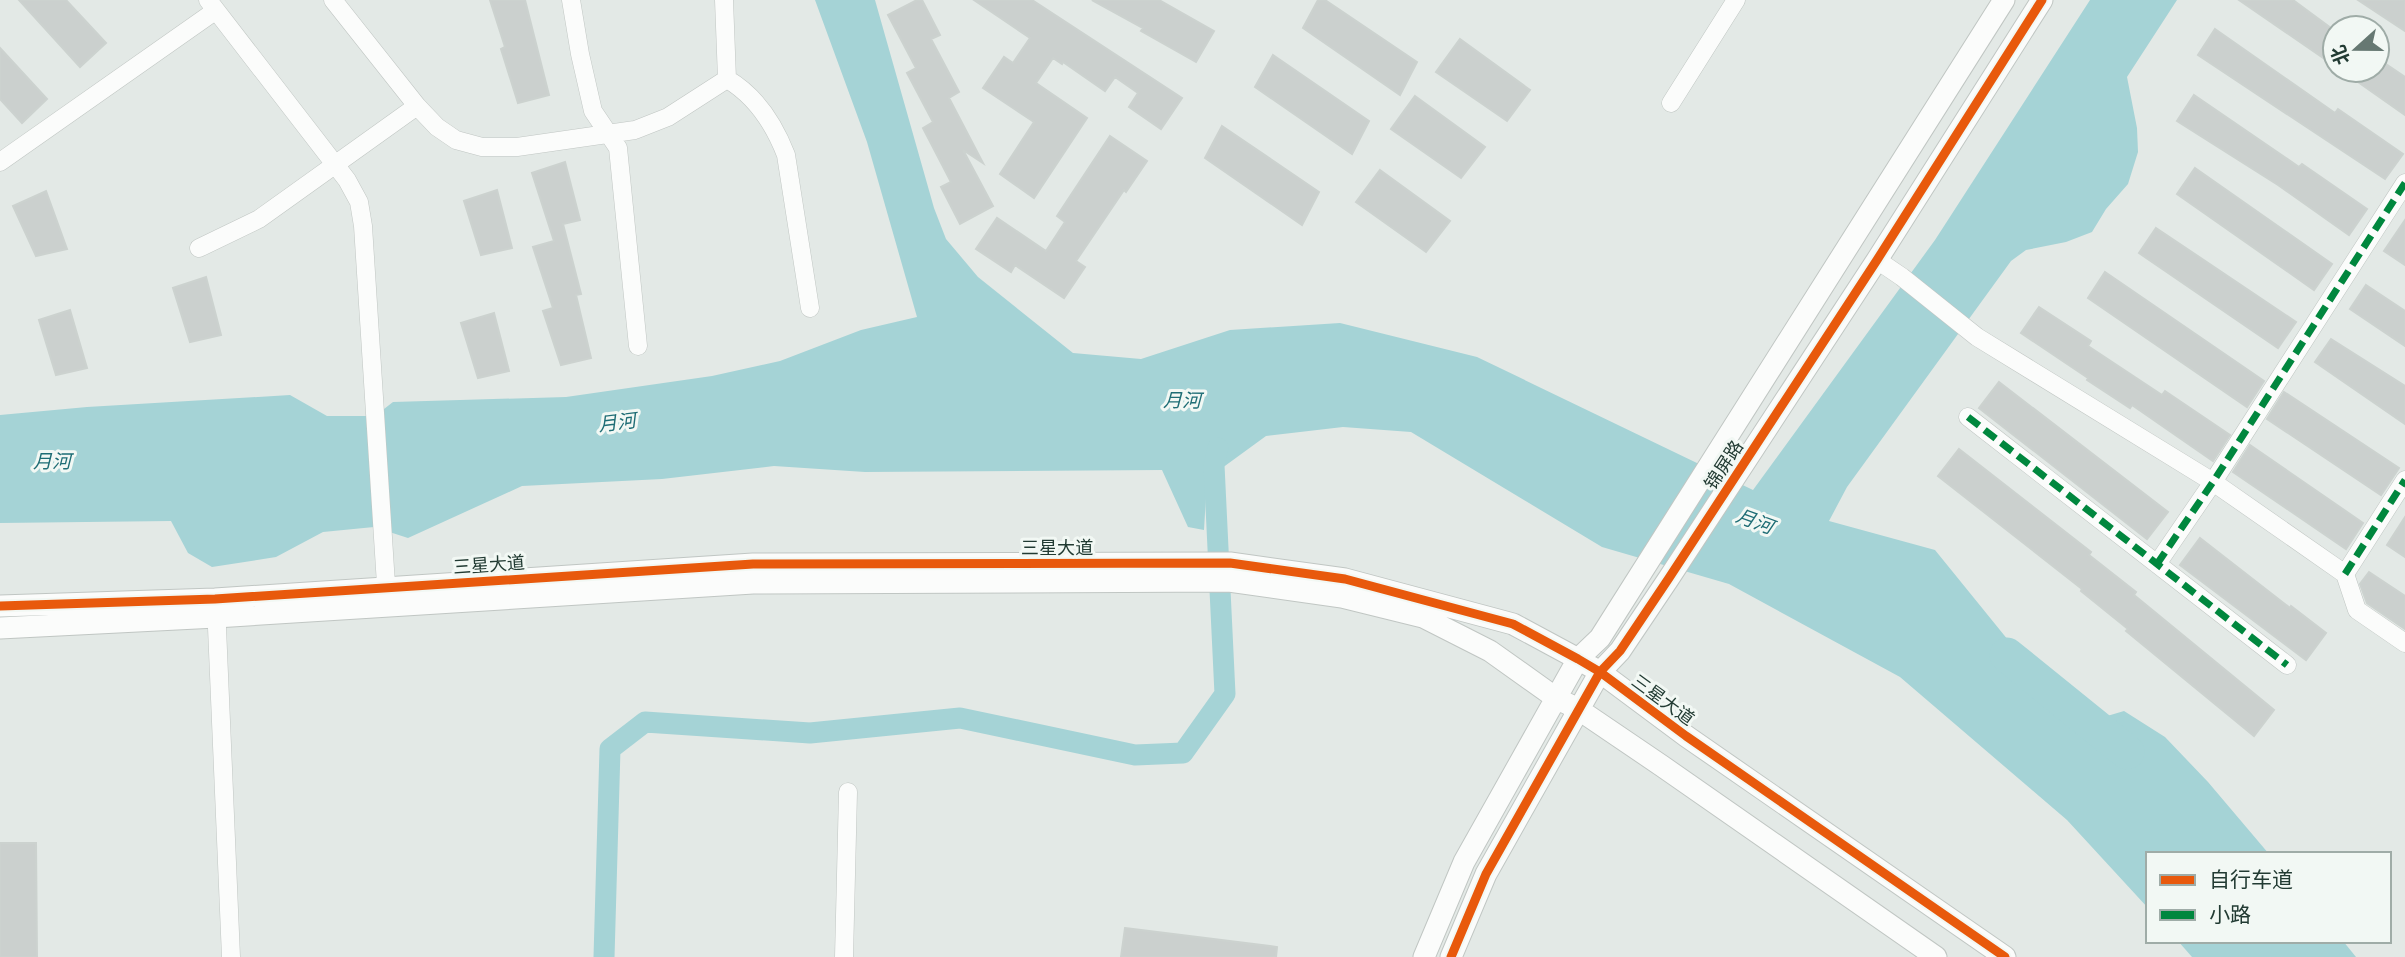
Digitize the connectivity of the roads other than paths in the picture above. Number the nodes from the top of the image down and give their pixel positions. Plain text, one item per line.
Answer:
1 (333, 0) edge
2 (571, 0) edge
3 (724, 0) edge
4 (1736, 0) edge
5 (2004, 0) edge
6 (2042, 0) edge
7 (211, 5) edge
8 (727, 79) junction
9 (1671, 103) dead end
10 (417, 106) junction
11 (608, 135) junction
12 (0, 162) edge
13 (335, 165) junction
14 (2405, 183) edge
15 (199, 248) dead end
16 (1877, 260) junction
17 (810, 308) dead end
18 (638, 346) dead end
19 (1968, 417) dead end
20 (2405, 480) edge
21 (2213, 482) junction
22 (2157, 564) junction
23 (1236, 573) junction
24 (2345, 574) junction
25 (386, 597) junction
26 (0, 606) edge
27 (216, 608) junction
28 (0, 628) edge
29 (2405, 643) edge
30 (1578, 659) junction
31 (2287, 665) dead end
32 (1600, 673) junction
33 (1556, 698) junction
34 (1578, 709) junction
35 (848, 792) dead end
36 (230, 957) edge
37 (844, 957) edge
38 (1424, 957) edge
39 (1451, 957) edge
40 (1936, 957) edge
41 (2005, 957) edge

1 - 10 street
2 - 11 street
3 - 8 street
4 - 9 street
5 - 30 street, 锦屏路
6 - 16 street, 锦屏路
7 - 12 street
7 - 13 street
8 - 11 street
8 - 17 street
10 - 11 street
10 - 13 street
11 - 18 street
13 - 15 street
13 - 25 street
14 - 21 street
16 - 21 street
16 - 32 street, 锦屏路
19 - 22 street
20 - 24 street
21 - 22 street
21 - 24 street
22 - 31 street
23 - 25 street, 三星大道
23 - 30 street, 三星大道
23 - 33 street, 三星大道
24 - 29 street
25 - 27 street, 三星大道
26 - 27 street, 三星大道
27 - 28 street, 三星大道
27 - 36 street
30 - 32 street, 三星大道
30 - 33 street, 锦屏路
32 - 34 street, 锦屏路
32 - 41 street, 三星大道
33 - 34 street, 三星大道
33 - 38 street, 锦屏路
34 - 39 street, 锦屏路
34 - 40 street, 三星大道
35 - 37 street

